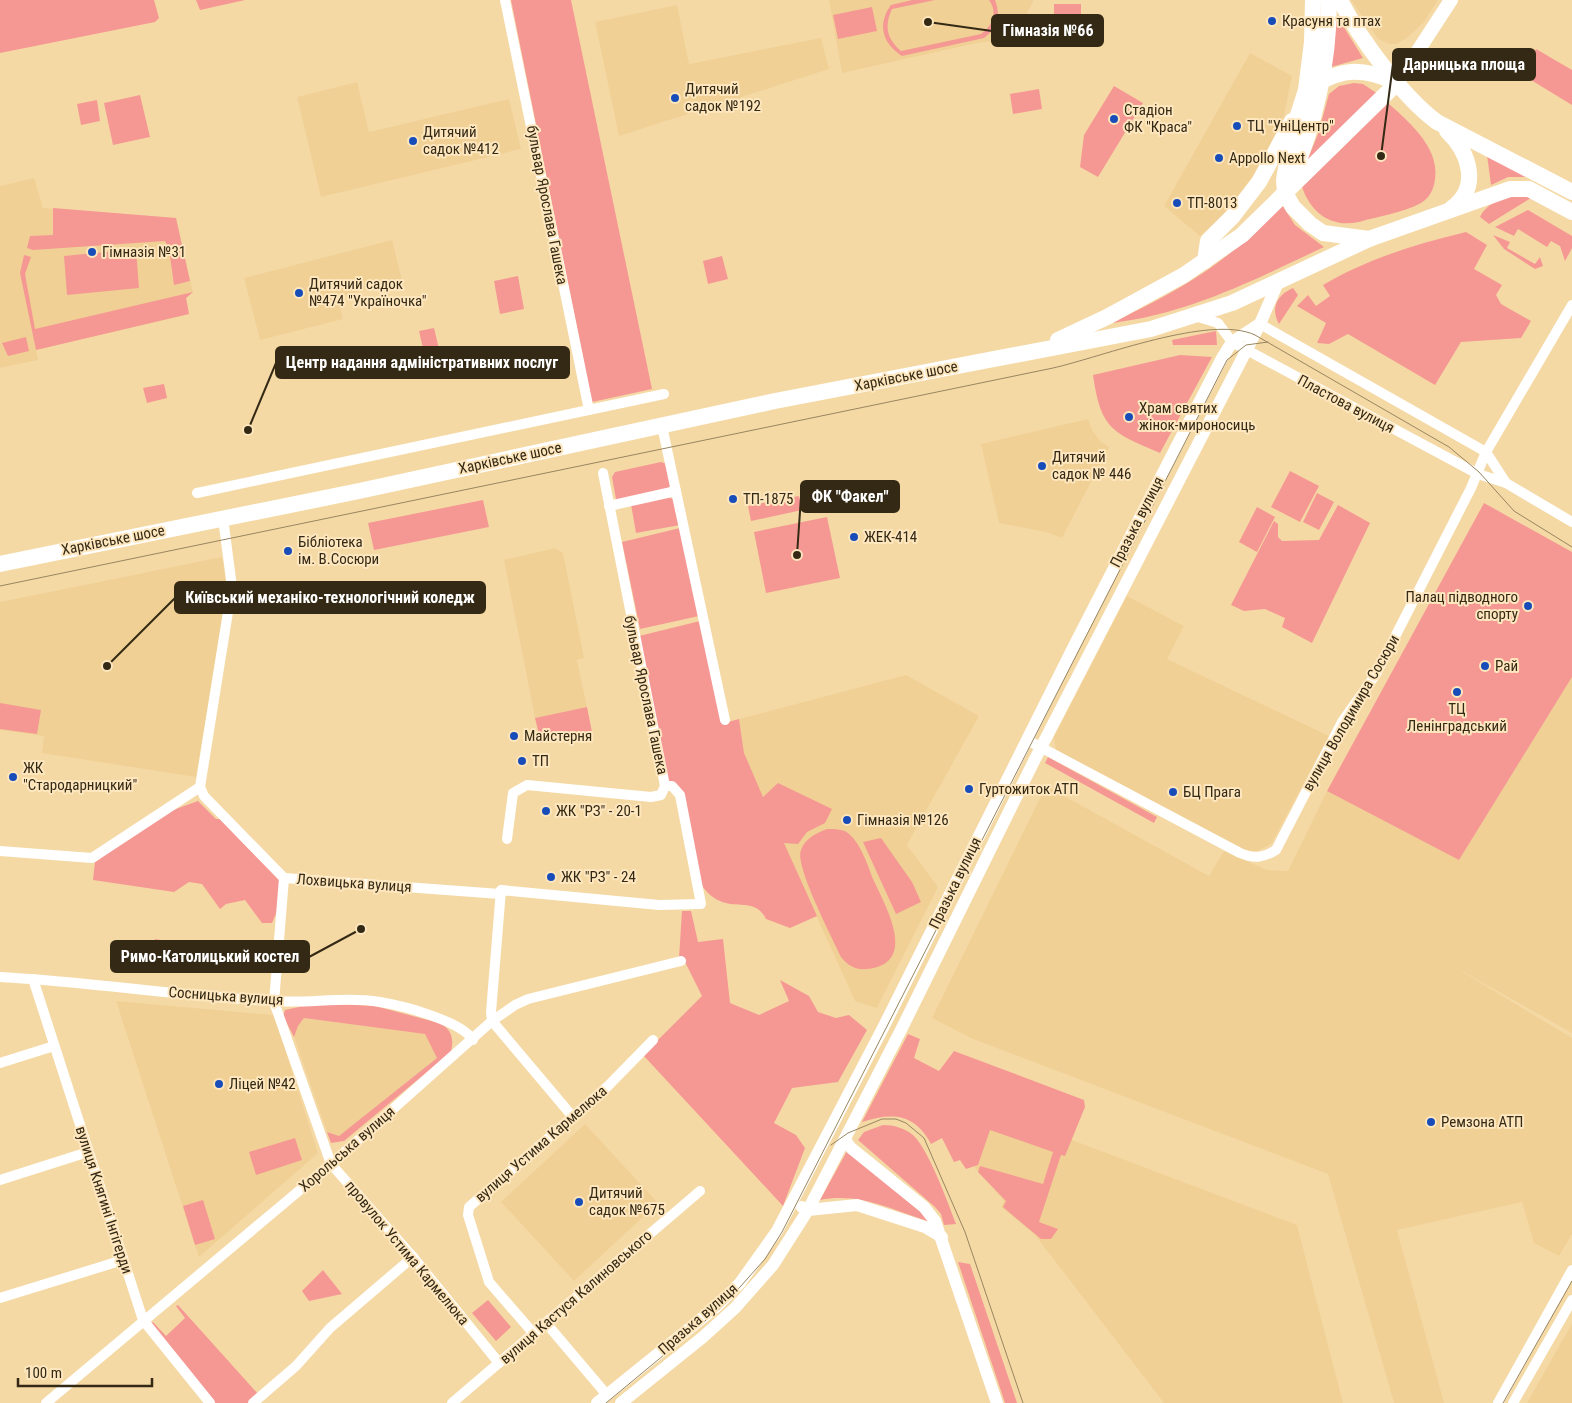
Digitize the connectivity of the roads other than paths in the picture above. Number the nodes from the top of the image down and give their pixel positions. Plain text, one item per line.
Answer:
1 (505, 0) edge
2 (1314, 0) edge
3 (1329, 0) edge
4 (1340, 0) edge
5 (1451, 0) edge
6 (1321, 80) junction
7 (1397, 83) junction
8 (1306, 90) junction
9 (1438, 122) junction
10 (1572, 192) edge
11 (1285, 193) junction
12 (1448, 211) junction
13 (1572, 212) edge
14 (1369, 239) junction
15 (1205, 261) junction
16 (1279, 280) junction
17 (1572, 305) edge
18 (1194, 315) junction
19 (1260, 324) junction
20 (1232, 342) junction
21 (1247, 350) junction
22 (1020, 354) junction
23 (664, 394) dead end
24 (589, 410) junction
25 (662, 426) junction
26 (1486, 452) junction
27 (602, 473) dead end
28 (1478, 474) junction
29 (1506, 483) junction
30 (676, 491) junction
31 (196, 493) dead end
32 (609, 506) junction
33 (223, 518) junction
34 (1572, 522) edge
35 (0, 564) edge
36 (725, 720) dead end
37 (1027, 740) junction
38 (1041, 747) junction
39 (665, 786) junction
40 (200, 787) junction
41 (507, 839) dead end
42 (0, 851) edge
43 (284, 878) junction
44 (501, 892) junction
45 (701, 904) joint
46 (681, 961) dead end
47 (0, 976) edge
48 (33, 979) junction
49 (274, 1002) junction
50 (492, 1021) junction
51 (885, 1024) junction
52 (901, 1030) junction
53 (473, 1040) junction
54 (653, 1040) dead end
55 (54, 1046) junction
56 (0, 1063) edge
57 (574, 1117) junction
58 (845, 1140) junction
59 (88, 1152) junction
60 (331, 1164) junction
61 (0, 1180) edge
62 (700, 1191) dead end
63 (793, 1202) junction
64 (808, 1210) junction
65 (942, 1237) junction
66 (413, 1257) junction
67 (123, 1260) junction
68 (1572, 1270) edge
69 (0, 1298) edge
70 (1572, 1300) edge
71 (143, 1320) junction
72 (546, 1323) junction
73 (534, 1334) junction
74 (499, 1363) junction
75 (602, 1399) edge
76 (46, 1403) edge
77 (210, 1403) edge
78 (253, 1403) edge
79 (452, 1403) edge
80 (621, 1403) edge
81 (997, 1403) edge
82 (1498, 1403) edge
83 (1513, 1403) edge

1 - 24 street, бульвар Ярослава Гашека
2 - 8 main road
3 - 6 main road
4 - 7 main road
5 - 7 main road
6 - 7 main road
6 - 8 main road
6 - 11 main road
7 - 9 main road
7 - 11 main road, Харківське шосе
8 - 11 main road
8 - 15 main road
9 - 10 main road
9 - 12 main road
11 - 14 main road
11 - 15 main road, Харківське шосе
12 - 13 main road, Харківське шосе
12 - 14 main road, Харківське шосе
14 - 16 main road, Харківське шосе
15 - 22 main road, Харківське шосе
16 - 18 main road, Харківське шосе
16 - 19 street, Празька вулиця
17 - 26 street, вулиця Володимира Сосюри
18 - 20 street, Пластова вулиця
18 - 22 main road, Харківське шосе
19 - 20 street, Празька вулиця
19 - 21 street, Празька вулиця
19 - 26 street, Пластова вулиця
20 - 21 street, Пластова вулиця
20 - 37 street, Празька вулиця
21 - 28 street, Пластова вулиця
21 - 38 street, Празька вулиця
22 - 25 main road, Харківське шосе
23 - 24 street, Харківське шосе
24 - 31 street, Харківське шосе
25 - 30 street
25 - 33 main road, Харківське шосе
26 - 28 street, вулиця Володимира Сосюри
26 - 29 street, Пластова вулиця
27 - 32 street, бульвар Ярослава Гашека
28 - 29 street, Пластова вулиця
28 - 38 street, вулиця Володимира Сосюри
29 - 34 street, Пластова вулиця
30 - 32 street
30 - 36 street
32 - 39 street, бульвар Ярослава Гашека
33 - 35 main road, Харківське шосе
33 - 40 street
37 - 38 street, вулиця Володимира Сосюри
37 - 51 street, Празька вулиця
38 - 52 street, Празька вулиця
39 - 41 street
39 - 45 street, бульвар Ярослава Гашека
40 - 42 street
40 - 43 street, Лохвицька вулиця
43 - 44 street, Лохвицька вулиця
43 - 49 street, провулок Устима Кармелюка
44 - 45 street, Лохвицька вулиця
44 - 50 street
46 - 50 street, Хорольська вулиця
47 - 48 street, Сосницька вулиця
48 - 49 street, Сосницька вулиця
48 - 55 street, вулиця Княгині Інгігерди
49 - 53 street, Сосницька вулиця
49 - 60 street, провулок Устима Кармелюка
50 - 53 street, Хорольська вулиця
50 - 57 street
51 - 52 street
51 - 63 street, Празька вулиця
52 - 58 street, Празька вулиця
53 - 60 street, Хорольська вулиця
54 - 57 street, вулиця Устима Кармелюка
55 - 56 street
55 - 59 street, вулиця Княгині Інгігерди
57 - 73 street, вулиця Устима Кармелюка
58 - 64 street, Празька вулиця
58 - 65 street
59 - 61 street
59 - 67 street, вулиця Княгині Інгігерди
60 - 66 street, провулок Устима Кармелюка
60 - 71 street, Хорольська вулиця
62 - 72 street, вулиця Кастуся Калиновського
63 - 64 street
63 - 75 street, Празька вулиця
64 - 65 street
64 - 80 street, Празька вулиця
65 - 81 street
66 - 74 street, провулок Устима Кармелюка
66 - 78 street
67 - 69 street
67 - 71 street, вулиця Княгині Інгігерди
68 - 82 street
70 - 83 street
71 - 76 street, Хорольська вулиця
71 - 77 street, вулиця Княгині Інгігерди
72 - 73 street, вулиця Кастуся Калиновського
72 - 75 street
73 - 74 street, вулиця Кастуся Калиновського
74 - 79 street, вулиця Кастуся Калиновського

